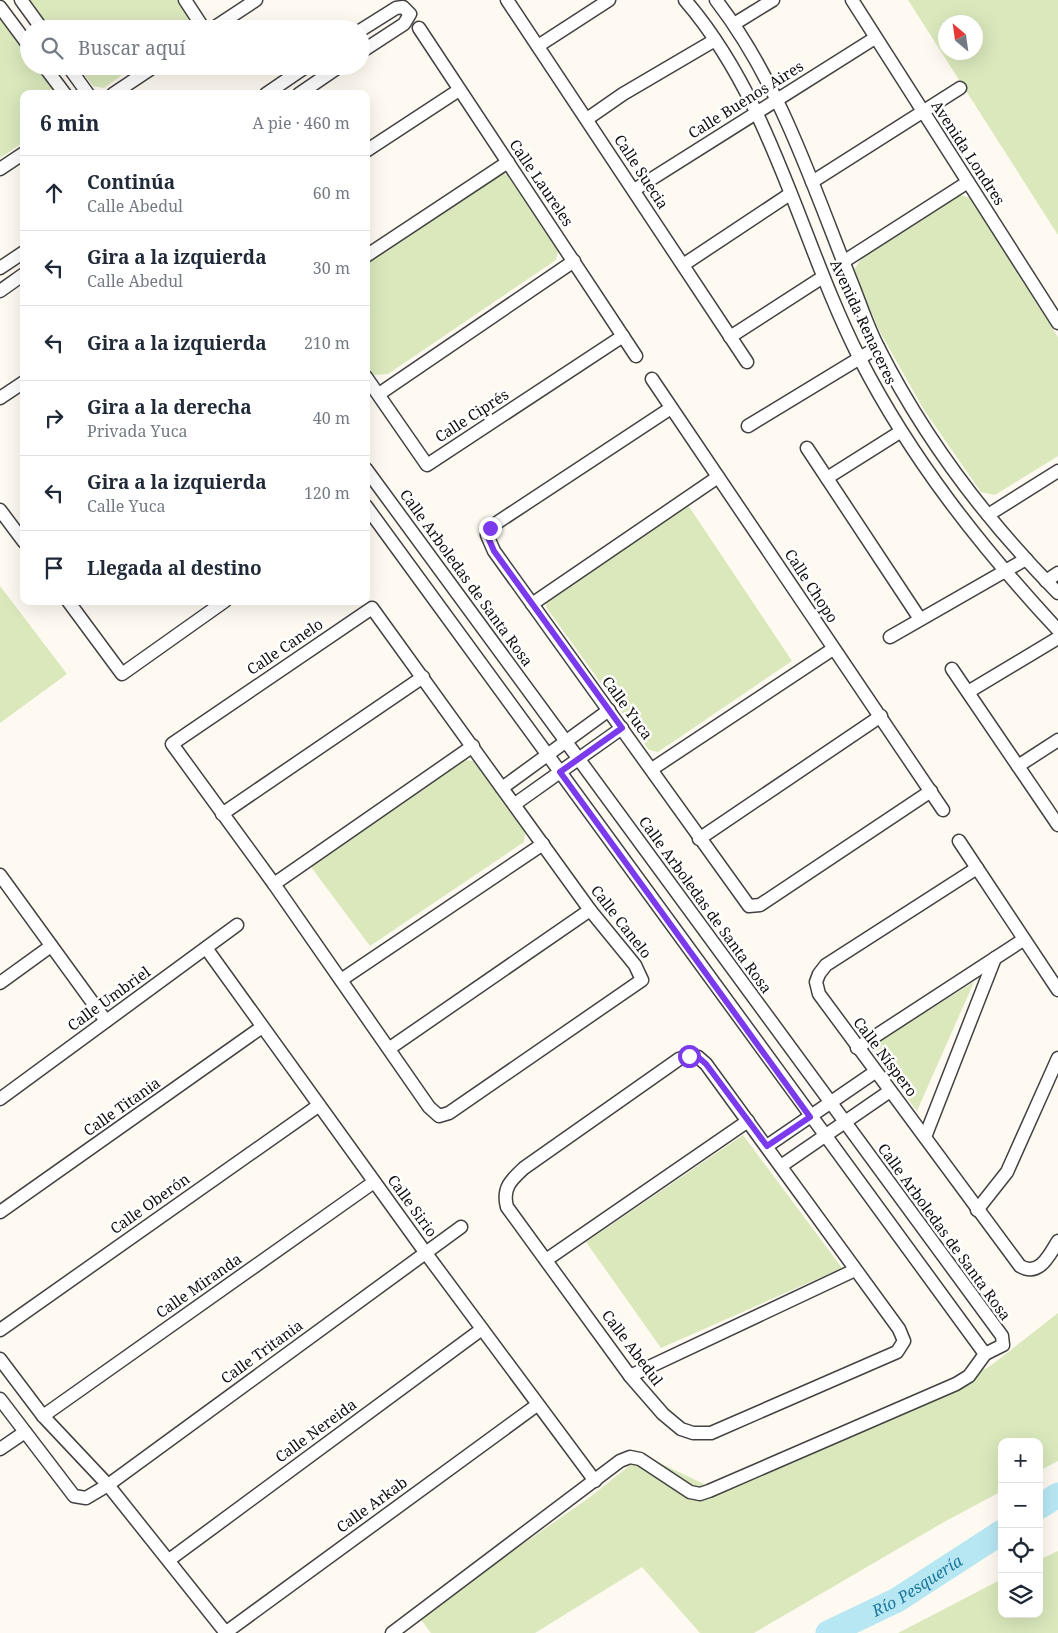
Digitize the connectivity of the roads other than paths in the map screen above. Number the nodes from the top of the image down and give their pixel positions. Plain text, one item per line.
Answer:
1 (21, 0) edge
2 (185, 0) edge
3 (256, 0) edge
4 (507, 0) edge
5 (609, 0) edge
6 (685, 0) edge
7 (716, 0) edge
8 (773, 0) edge
9 (852, 0) edge
10 (0, 7) edge
11 (35, 20) edge
12 (198, 20) edge
13 (226, 20) edge
14 (370, 24) edge
15 (734, 24) junction
16 (419, 28) dead end
17 (20, 34) edge
18 (876, 38) junction
19 (715, 40) junction
20 (370, 46) edge
21 (538, 46) junction
22 (51, 75) edge
23 (74, 75) edge
24 (142, 75) edge
25 (294, 75) edge
26 (327, 75) edge
27 (960, 88) dead end
28 (62, 90) edge
29 (85, 90) edge
30 (119, 90) edge
31 (272, 90) edge
32 (305, 90) edge
33 (459, 90) junction
34 (778, 100) junction
35 (923, 111) junction
36 (757, 113) junction
37 (587, 119) junction
38 (370, 148) edge
39 (20, 156) edge
40 (508, 162) junction
41 (0, 169) edge
42 (812, 182) junction
43 (968, 182) junction
44 (634, 190) junction
45 (790, 194) junction
46 (370, 253) edge
47 (20, 255) edge
48 (574, 261) junction
49 (843, 262) junction
50 (683, 266) junction
51 (0, 268) edge
52 (823, 276) junction
53 (20, 277) edge
54 (0, 290) edge
55 (1058, 323) edge
56 (623, 336) junction
57 (730, 337) junction
58 (878, 347) junction
59 (636, 356) dead end
60 (860, 358) junction
61 (747, 362) dead end
62 (652, 379) dead end
63 (370, 383) edge
64 (20, 385) edge
65 (378, 394) junction
66 (0, 398) edge
67 (672, 408) junction
68 (748, 426) dead end
69 (900, 432) junction
70 (807, 448) dead end
71 (1058, 471) edge
72 (370, 474) edge
73 (718, 478) junction
74 (827, 478) junction
75 (0, 510) edge
76 (370, 512) edge
77 (988, 515) junction
78 (20, 537) edge
79 (1026, 559) junction
80 (1003, 571) junction
81 (1058, 573) edge
82 (1046, 581) junction
83 (1058, 593) edge
84 (532, 604) junction
85 (71, 605) edge
86 (219, 605) edge
87 (920, 619) junction
88 (1058, 630) edge
89 (890, 637) dead end
90 (1058, 638) edge
91 (833, 650) junction
92 (952, 669) dead end
93 (423, 677) junction
94 (968, 692) junction
95 (609, 710) junction
96 (880, 716) junction
97 (622, 728) junction
98 (1058, 740) edge
99 (564, 741) junction
100 (473, 746) junction
101 (546, 754) junction
102 (578, 759) junction
103 (1018, 766) junction
104 (652, 769) junction
105 (560, 772) junction
106 (502, 788) junction
107 (931, 791) junction
108 (515, 804) junction
109 (943, 810) dead end
110 (222, 814) junction
111 (1058, 825) edge
112 (699, 839) junction
113 (959, 841) dead end
114 (543, 844) junction
115 (977, 868) junction
116 (0, 875) edge
117 (274, 884) junction
118 (590, 910) junction
119 (238, 925) dead end
120 (1023, 940) junction
121 (51, 946) junction
122 (206, 948) junction
123 (995, 958) junction
124 (341, 980) junction
125 (0, 983) edge
126 (1058, 990) edge
127 (106, 1021) junction
128 (262, 1027) junction
129 (390, 1048) junction
130 (857, 1048) junction
131 (1058, 1058) edge
132 (875, 1072) junction
133 (890, 1091) junction
134 (0, 1099) edge
135 (830, 1103) junction
136 (318, 1106) junction
137 (810, 1117) junction
138 (748, 1122) junction
139 (844, 1123) junction
140 (824, 1137) junction
141 (925, 1137) junction
142 (767, 1146) junction
143 (782, 1166) junction
144 (374, 1182) junction
145 (977, 1210) junction
146 (0, 1212) edge
147 (461, 1226) dead end
148 (1058, 1241) edge
149 (425, 1252) junction
150 (546, 1260) junction
151 (855, 1270) junction
152 (482, 1329) junction
153 (0, 1330) edge
154 (985, 1354) junction
155 (0, 1359) edge
156 (630, 1376) junction
157 (0, 1399) edge
158 (537, 1405) junction
159 (43, 1416) junction
160 (25, 1432) junction
161 (0, 1449) edge
162 (595, 1481) junction
163 (108, 1485) junction
164 (169, 1560) junction
165 (225, 1633) edge
166 (392, 1633) edge

1 - 11 street
2 - 12 street
3 - 13 street
4 - 21 street, Calle Suecia
5 - 21 street
6 - 19 street, Avenida Renaceres
7 - 15 street, Avenida Renaceres
8 - 15 street
9 - 18 street, Avenida Londres
10 - 17 street
14 - 20 street
15 - 34 street, Avenida Renaceres
16 - 33 street, Calle Laureles
18 - 34 street, Calle Buenos Aires
18 - 35 street, Avenida Londres
19 - 36 street, Avenida Renaceres
19 - 37 street
21 - 37 street, Calle Suecia
22 - 28 street
23 - 29 street
24 - 30 street
25 - 31 street
26 - 32 street
27 - 35 street
33 - 38 street
33 - 40 street, Calle Laureles
34 - 36 street, Calle Buenos Aires
34 - 42 street, Avenida Renaceres
35 - 42 street
35 - 43 street, Avenida Londres
36 - 44 street, Calle Buenos Aires
36 - 45 street, Avenida Renaceres
37 - 44 street, Calle Suecia
39 - 41 street
40 - 46 street
40 - 48 street, Calle Laureles
42 - 49 street, Avenida Renaceres
43 - 49 street
43 - 55 street, Avenida Londres
44 - 50 street, Calle Suecia
45 - 50 street
45 - 52 street, Avenida Renaceres
47 - 51 street
48 - 56 street, Calle Laureles
48 - 65 street
49 - 58 street, Avenida Renaceres
50 - 57 street, Calle Suecia
52 - 57 street
52 - 60 street, Avenida Renaceres
53 - 54 street
56 - 59 street, Calle Laureles
56 - 65 street, Calle Ciprés
57 - 61 street, Calle Suecia
58 - 60 street
58 - 77 street, Avenida Renaceres
60 - 68 street
60 - 69 street, Avenida Renaceres
62 - 67 street, Calle Chopo
63 - 65 street, Calle Ciprés
64 - 66 street
67 - 73 street, Calle Chopo
67 - 84 street, Calle Yuca
69 - 74 street
69 - 80 street, Avenida Renaceres
70 - 74 street
71 - 77 street
72 - 99 street, Calle Arboledas de Santa Rosa
73 - 84 street
73 - 91 street, Calle Chopo
74 - 87 street
75 - 78 street
76 - 101 street
77 - 79 street, Avenida Renaceres
79 - 80 street
79 - 82 street, Avenida Renaceres
80 - 87 street
80 - 88 street, Avenida Renaceres
81 - 82 street
82 - 83 street, Avenida Renaceres
84 - 95 street, Calle Yuca
85 - 86 street
87 - 89 street
90 - 94 street
91 - 96 street, Calle Chopo
91 - 104 street
92 - 94 street
93 - 100 street, Calle Canelo
93 - 110 street
93 - 110 street, Calle Canelo
94 - 103 street
95 - 97 street, Calle Yuca
95 - 99 street
96 - 107 street, Calle Chopo
96 - 112 street
97 - 102 street
97 - 104 street, Calle Yuca
98 - 103 street
99 - 101 street
99 - 102 street, Calle Arboledas de Santa Rosa
100 - 106 street, Calle Canelo
100 - 117 street
101 - 105 street
101 - 106 street
102 - 105 street
102 - 135 street, Calle Arboledas de Santa Rosa
103 - 111 street
104 - 112 street, Calle Yuca
105 - 108 street
105 - 137 street
106 - 108 street, Calle Canelo
107 - 109 street, Calle Chopo
107 - 112 street, Calle Yuca
108 - 114 street, Calle Canelo
110 - 117 street, Calle Canelo
113 - 115 street
114 - 118 street, Calle Canelo
114 - 124 street
115 - 120 street
115 - 130 street, Calle Níspero
116 - 121 street
117 - 124 street, Calle Canelo
118 - 129 street
118 - 129 street, Calle Canelo
119 - 122 street, Calle Umbriel
120 - 123 street
120 - 126 street
121 - 125 street
121 - 127 street
122 - 127 street, Calle Umbriel
122 - 128 street, Calle Sirio
123 - 130 street
123 - 141 street
124 - 129 street, Calle Canelo
127 - 134 street, Calle Umbriel
128 - 136 street, Calle Sirio
128 - 146 street, Calle Titania
130 - 132 street, Calle Níspero
131 - 145 street
132 - 133 street, Calle Níspero
132 - 135 street
133 - 139 street
133 - 141 street, Calle Níspero
135 - 137 street
135 - 139 street, Calle Arboledas de Santa Rosa
136 - 144 street, Calle Sirio
136 - 153 street, Calle Oberón
137 - 140 street
137 - 142 street
138 - 142 street, Calle Abedul
138 - 150 street
138 - 150 street, Calle Abedul
139 - 140 street
139 - 154 street, Calle Arboledas de Santa Rosa
140 - 143 street
140 - 154 street
141 - 145 street, Calle Níspero
142 - 143 street, Calle Abedul
143 - 151 street, Calle Abedul
144 - 149 street, Calle Sirio
144 - 159 street, Calle Miranda
145 - 148 street, Calle Níspero
147 - 149 street, Calle Tritania
149 - 152 street, Calle Sirio
149 - 163 street, Calle Tritania
150 - 156 street, Calle Abedul
151 - 156 street
151 - 156 street, Calle Abedul
152 - 158 street, Calle Sirio
152 - 164 street, Calle Nereida
154 - 162 street
155 - 159 street
157 - 160 street
158 - 162 street, Calle Sirio
158 - 165 street, Calle Arkab
159 - 163 street
160 - 161 street
160 - 163 street, Calle Tritania
162 - 166 street
163 - 164 street
164 - 165 street

